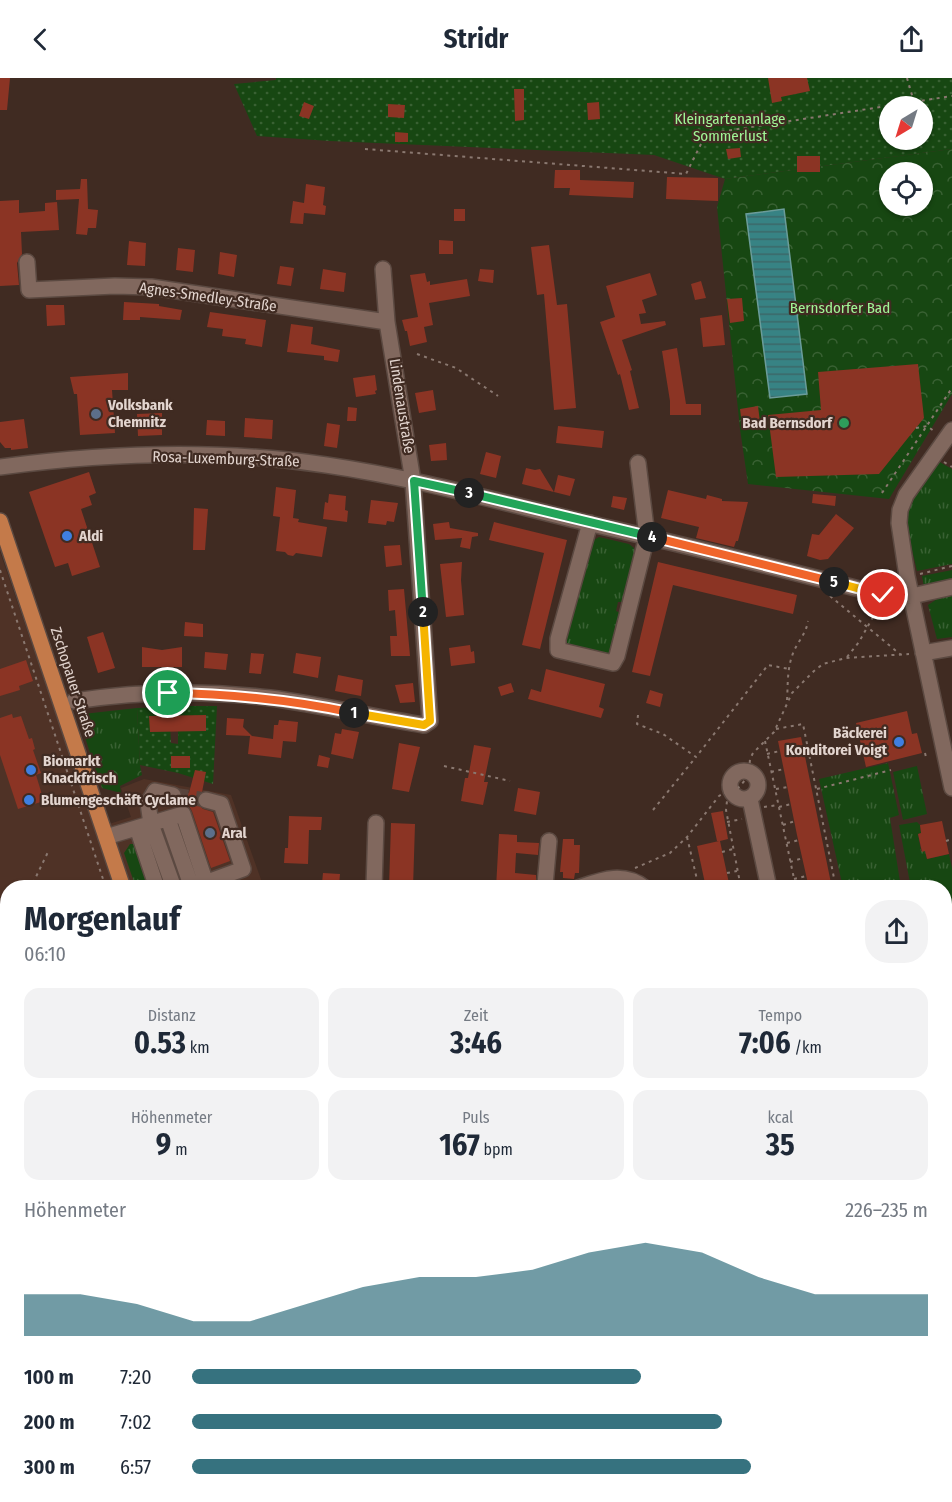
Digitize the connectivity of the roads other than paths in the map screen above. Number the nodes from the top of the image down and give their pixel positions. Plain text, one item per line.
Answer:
1 (27, 262) dead end
2 (382, 269) dead end
3 (387, 322) junction
4 (949, 435) edge
5 (638, 463) dead end
6 (0, 467) edge
7 (414, 481) junction
8 (0, 521) edge
9 (590, 523) junction
10 (647, 536) junction
11 (952, 587) edge
12 (912, 596) junction
13 (952, 648) edge
14 (923, 653) junction
15 (74, 701) dead end
16 (952, 788) edge
17 (173, 795) tunnel mouth
18 (750, 799) junction
19 (206, 800) tunnel mouth
20 (376, 823) dead end
21 (144, 826) junction
22 (106, 837) junction
23 (549, 841) dead end
24 (120, 880) edge
25 (156, 880) edge
26 (170, 880) edge
27 (195, 880) edge
28 (213, 880) edge
29 (374, 880) edge
30 (545, 880) edge
31 (601, 880) edge
32 (629, 880) edge
33 (767, 880) edge

1 - 3 street, Agnes-Smedley-Straße
2 - 3 street, Lindenaustraße
3 - 7 street, Lindenaustraße
4 - 12 street
5 - 10 street
6 - 7 street, Rosa-Luxemburg-Straße
7 - 9 street, Rosa-Luxemburg-Straße
7 - 15 street, Lindenaustraße
8 - 22 main road, Zschopauer Straße
9 - 10 street, Rosa-Luxemburg-Straße
9 - 10 street
10 - 12 street, Rosa-Luxemburg-Straße
11 - 12 street, Rosa-Luxemburg-Straße
12 - 14 street
13 - 14 street
14 - 16 street
17 - 21 street
18 - 18 street
18 - 33 street
19 - 28 street
20 - 29 street
21 - 22 street
21 - 25 street
21 - 26 street
21 - 27 street
22 - 24 main road, Zschopauer Straße
23 - 30 street
31 - 32 street

